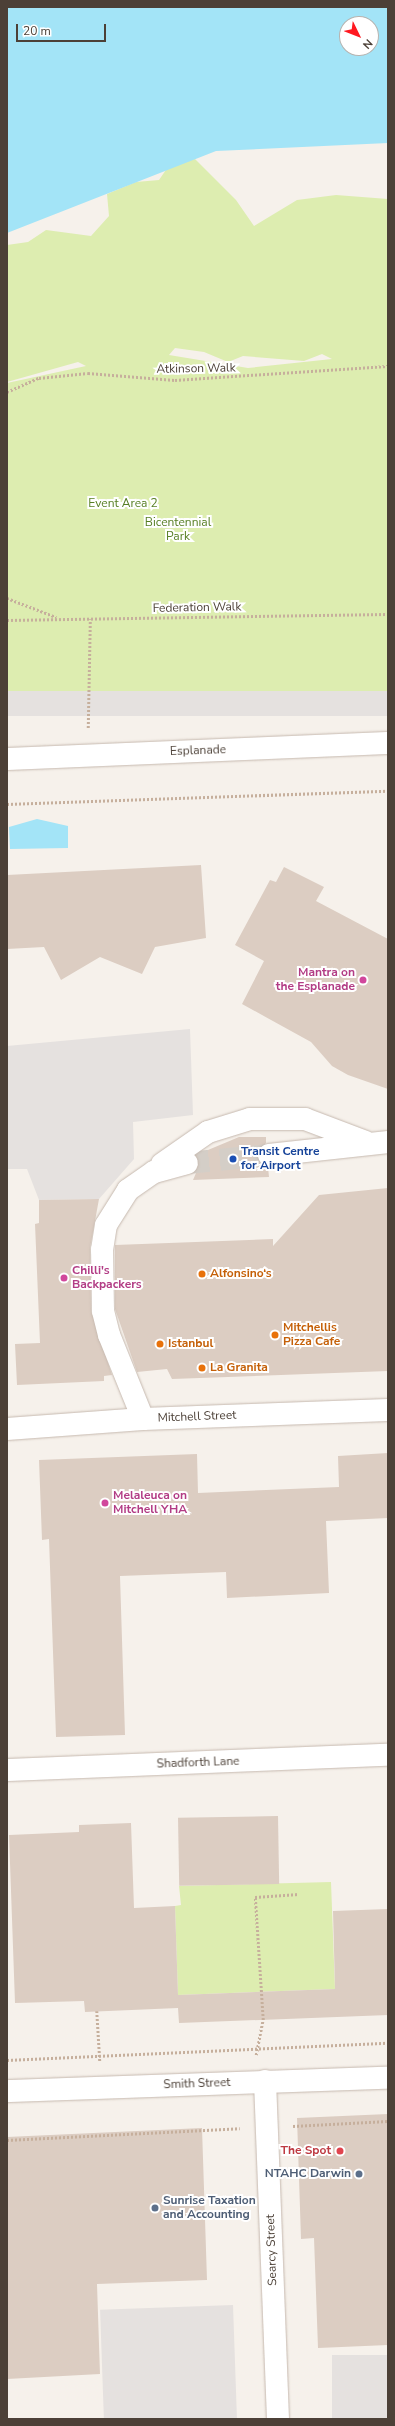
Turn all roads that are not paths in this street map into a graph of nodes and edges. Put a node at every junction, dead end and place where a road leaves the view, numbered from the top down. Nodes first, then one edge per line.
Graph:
1 (388, 743) edge
2 (7, 759) edge
3 (366, 1142) junction
4 (388, 1142) edge
5 (269, 1155) tunnel mouth
6 (187, 1163) tunnel mouth
7 (142, 1178) junction
8 (388, 1410) edge
9 (143, 1419) junction
10 (7, 1429) edge
11 (388, 1755) edge
12 (7, 1770) edge
13 (388, 2078) edge
14 (265, 2081) junction
15 (7, 2091) edge
16 (278, 2419) edge

1 - 2 street, Esplanade
3 - 4 street
3 - 5 street
3 - 7 street
6 - 7 street
7 - 9 street
8 - 9 street, Mitchell Street
9 - 10 street, Mitchell Street
11 - 12 street, Shadforth Lane
13 - 14 street, Smith Street
14 - 15 street, Smith Street
14 - 16 street, Searcy Street

